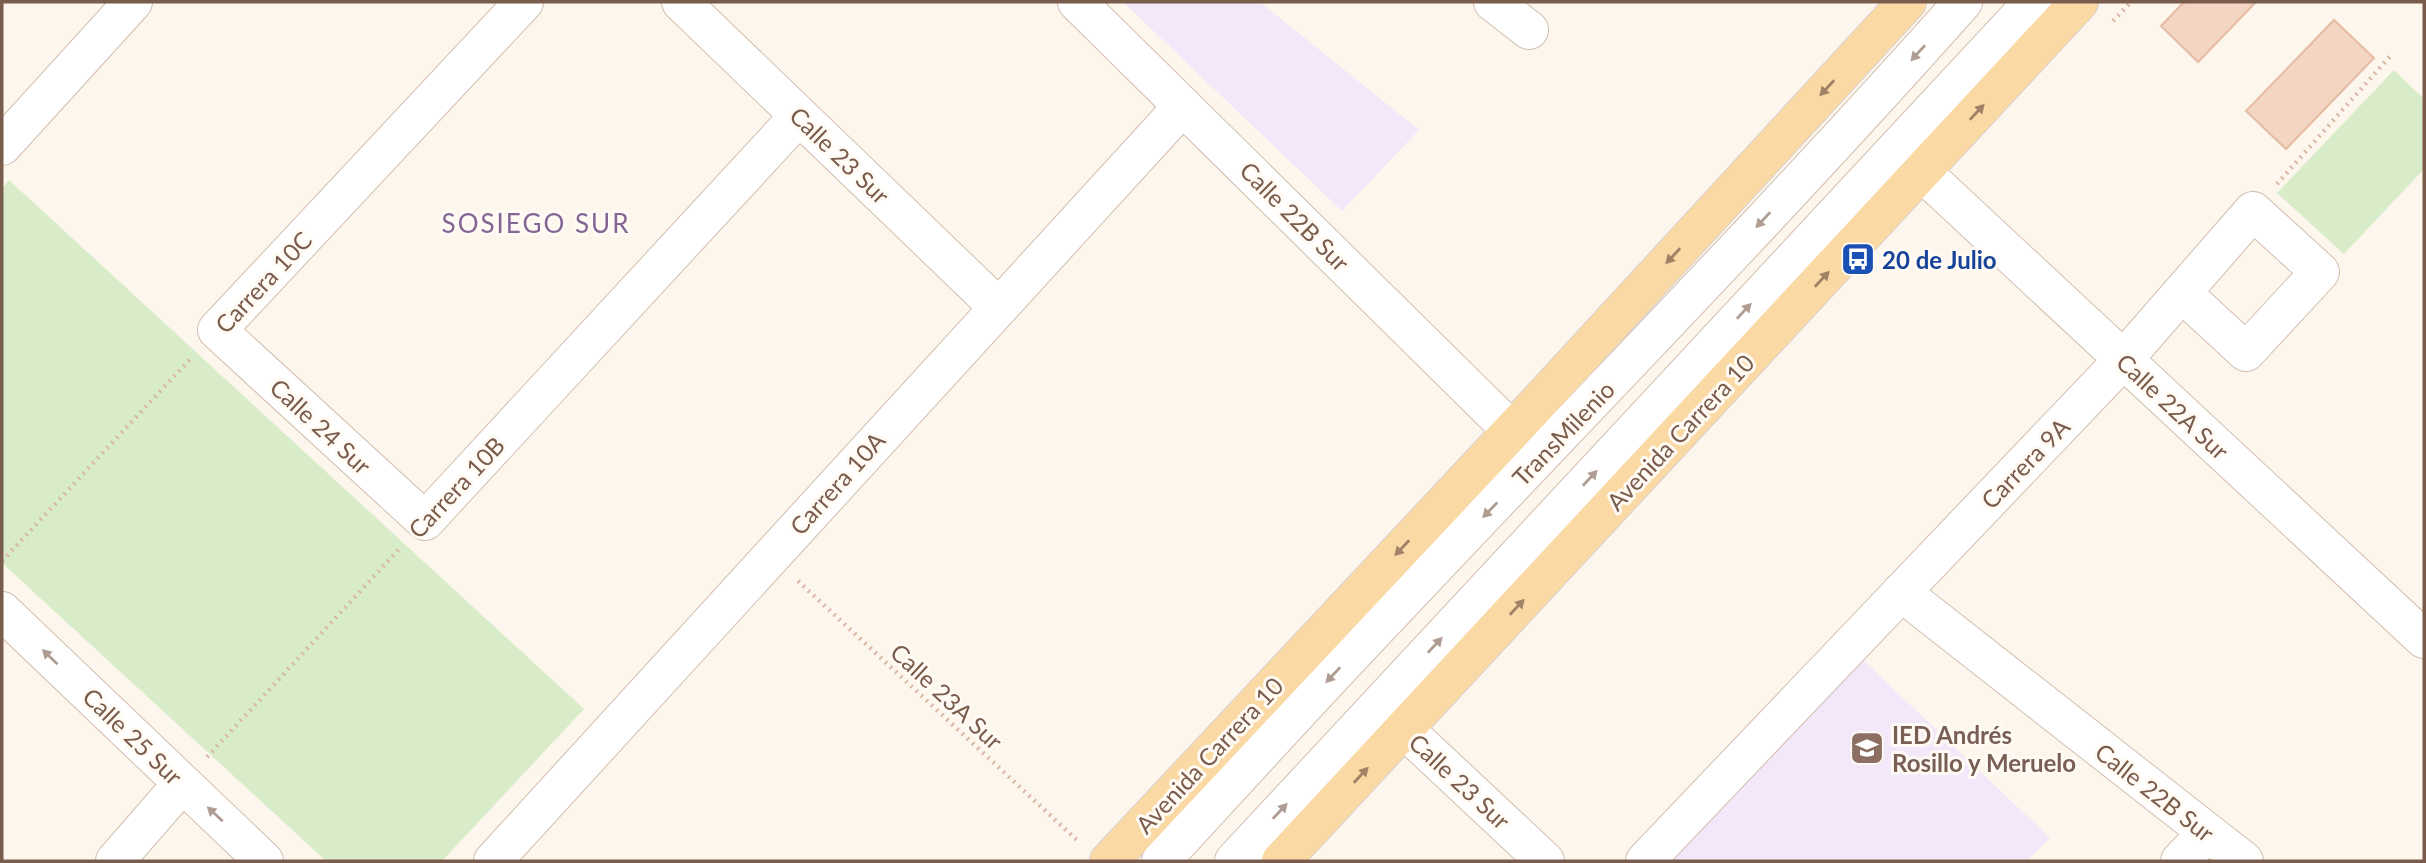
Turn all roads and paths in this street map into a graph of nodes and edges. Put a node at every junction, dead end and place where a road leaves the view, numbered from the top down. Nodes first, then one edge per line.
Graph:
1 (133, 2) edge
2 (524, 2) edge
3 (681, 2) edge
4 (1077, 2) edge
5 (1493, 2) edge
6 (1907, 2) edge
7 (1964, 2) edge
8 (2033, 2) edge
9 (2079, 2) edge
10 (1528, 30) dead end
11 (2392, 54) dead end
12 (1183, 106) junction
13 (799, 116) junction
14 (2, 146) edge
15 (1922, 172) junction
16 (2253, 211) junction
17 (2182, 293) junction
18 (998, 307) junction
19 (217, 330) junction
20 (2123, 360) junction
21 (1512, 431) junction
22 (425, 521) junction
23 (771, 556) junction
24 (2, 561) edge
25 (1901, 592) junction
26 (2, 611) edge
27 (2424, 639) edge
28 (1404, 729) junction
29 (182, 784) junction
30 (2207, 833) junction
31 (1096, 853) edge
32 (115, 861) edge
33 (264, 861) edge
34 (493, 861) edge
35 (1161, 861) edge
36 (1234, 861) edge
37 (1281, 861) edge
38 (1545, 861) edge
39 (1645, 861) edge
40 (2180, 861) edge
41 (2244, 861) edge

1 - 14 street
2 - 19 street, Carrera 10C
3 - 13 street, Calle 23 Sur
4 - 12 street, Calle 22B Sur
5 - 10 street
6 -> 21 main road, Avenida Carrera 10
7 -> 35 street, TransMilenio
36 -> 8 street, TransMilenio
15 -> 9 main road, Avenida Carrera 10
11 - 16 path
12 - 18 street, Carrera 10A
12 - 21 street, Calle 22B Sur
13 - 18 street, Calle 23 Sur
13 - 22 street, Carrera 10B
15 - 20 street, Calle 22A Sur
28 -> 15 main road, Avenida Carrera 10
16 - 17 street, Carrera 9A
16 - 17 street
17 - 20 street, Carrera 9A
18 - 23 street, Carrera 10A
19 - 22 street, Calle 24 Sur
19 - 24 path, Carrera 10C
20 - 25 street, Carrera 9A
20 - 27 street, Calle 22A Sur
21 -> 31 main road, Avenida Carrera 10
22 - 29 path, Carrera 10B
23 - 31 path, Calle 23A Sur
23 - 34 street, Carrera 10A
25 - 30 street, Calle 22B Sur
25 - 39 street, Carrera 9A
29 -> 26 street, Calle 25 Sur
37 -> 28 main road, Avenida Carrera 10
28 - 38 street, Calle 23 Sur
29 - 32 street
33 -> 29 street, Calle 25 Sur
30 - 40 street
30 - 41 street, Calle 22B Sur

